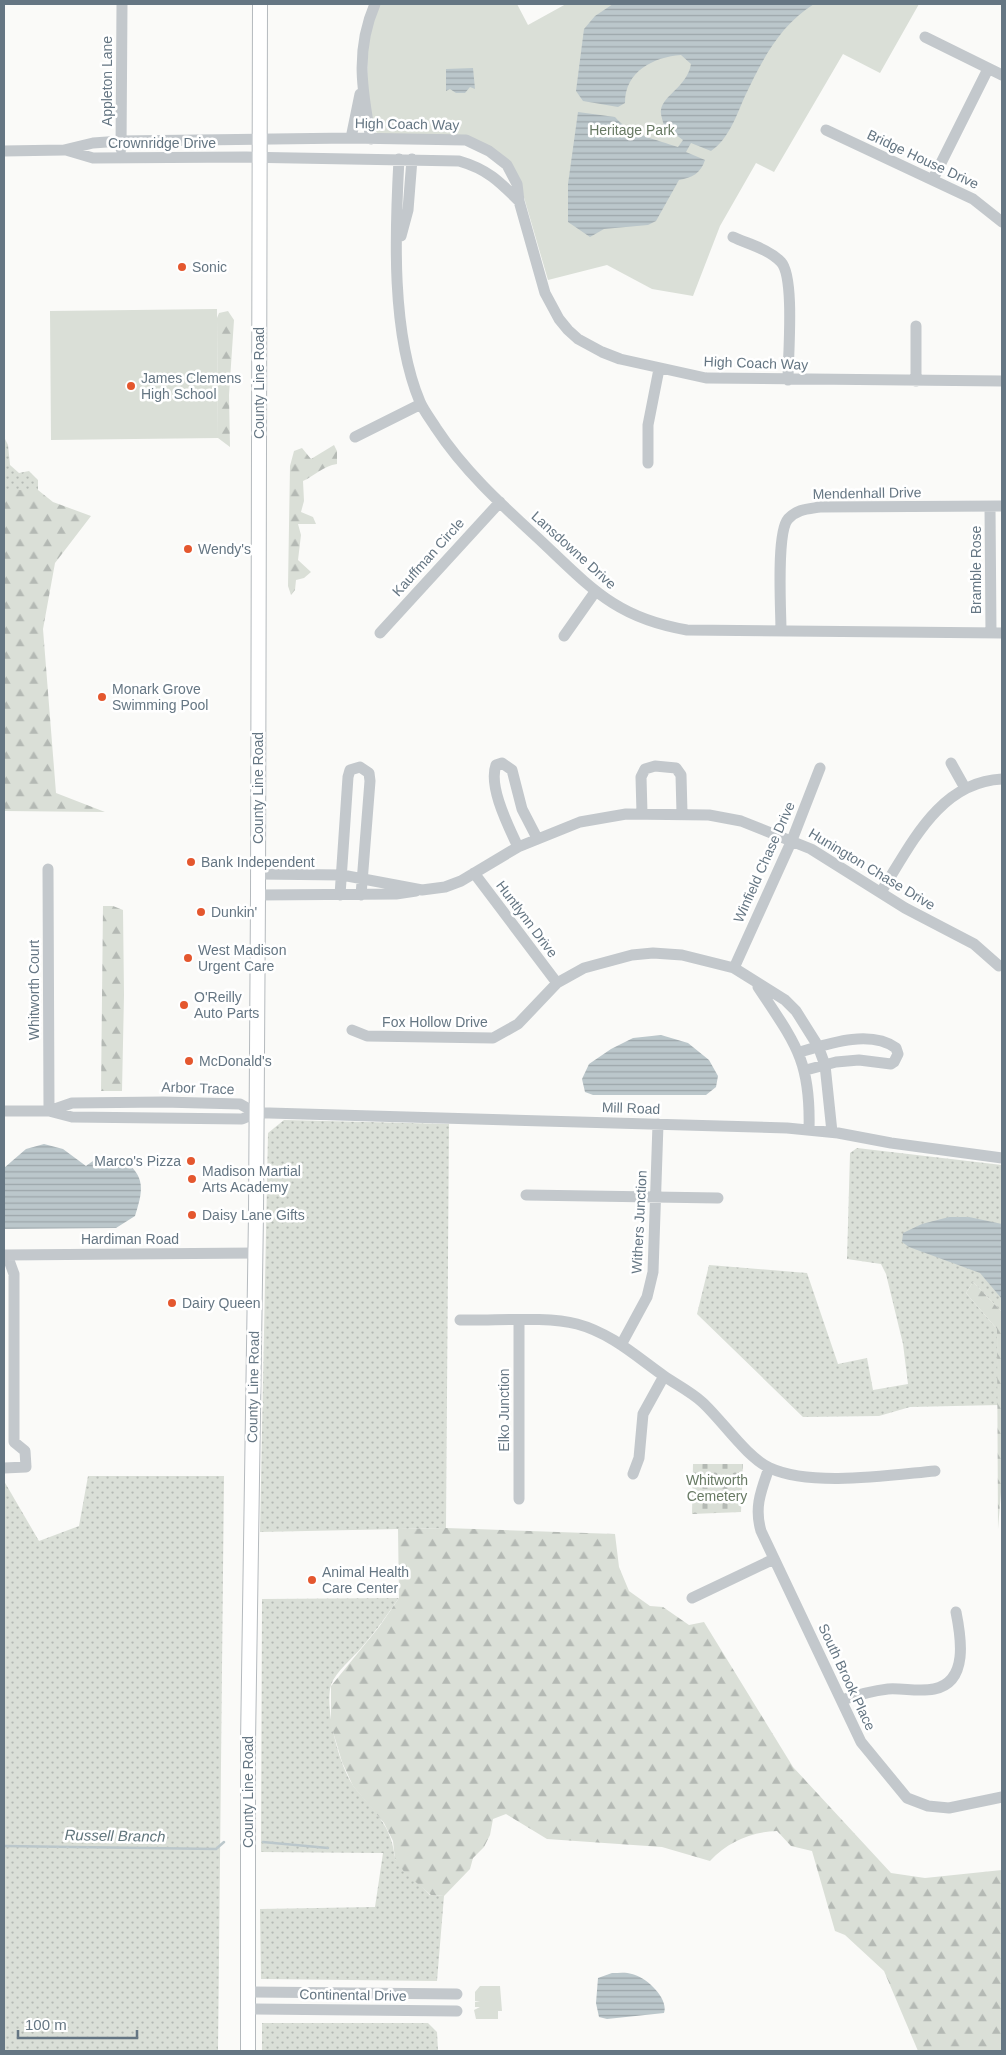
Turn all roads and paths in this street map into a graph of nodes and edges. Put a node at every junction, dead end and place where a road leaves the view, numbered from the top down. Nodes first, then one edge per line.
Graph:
1 (122, 4) edge
2 (260, 4) edge
3 (374, 4) edge
4 (925, 37) dead end
5 (988, 69) junction
6 (1002, 75) edge
7 (362, 88) junction
8 (826, 130) dead end
9 (361, 139) junction
10 (406, 139) junction
11 (260, 140) junction
12 (121, 141) junction
13 (64, 150) junction
14 (4, 151) edge
15 (489, 151) junction
16 (121, 158) junction
17 (260, 158) junction
18 (361, 158) junction
19 (406, 159) junction
20 (480, 168) junction
21 (933, 179) junction
22 (519, 201) junction
23 (1002, 222) edge
24 (733, 237) dead end
25 (916, 326) dead end
26 (659, 369) junction
27 (788, 380) junction
28 (916, 381) junction
29 (1002, 381) edge
30 (421, 404) junction
31 (355, 437) dead end
32 (648, 463) dead end
33 (500, 502) junction
34 (996, 506) edge
35 (595, 592) junction
36 (781, 631) junction
37 (380, 633) dead end
38 (996, 633) edge
39 (564, 636) dead end
40 (951, 763) dead end
41 (820, 768) dead end
42 (1002, 779) edge
43 (965, 788) junction
44 (642, 813) junction
45 (682, 813) junction
46 (537, 838) junction
47 (792, 840) junction
48 (518, 847) junction
49 (48, 869) dead end
50 (474, 873) junction
51 (258, 874) junction
52 (342, 876) junction
53 (361, 877) junction
54 (422, 890) junction
55 (881, 892) junction
56 (258, 895) junction
57 (340, 895) junction
58 (361, 895) junction
59 (1000, 966) dead end
60 (734, 968) junction
61 (557, 983) junction
62 (756, 983) junction
63 (352, 1030) dead end
64 (818, 1046) junction
65 (800, 1052) junction
66 (825, 1065) junction
67 (806, 1070) junction
68 (4, 1111) edge
69 (49, 1111) junction
70 (256, 1113) junction
71 (658, 1124) junction
72 (810, 1130) junction
73 (832, 1132) junction
74 (1002, 1158) edge
75 (526, 1195) dead end
76 (656, 1198) junction
77 (718, 1198) dead end
78 (256, 1253) junction
79 (22, 1254) junction
80 (6, 1255) edge
81 (14, 1274) junction
82 (460, 1320) dead end
83 (519, 1321) junction
84 (621, 1345) junction
85 (664, 1376) junction
86 (4, 1468) edge
87 (769, 1468) junction
88 (935, 1471) dead end
89 (633, 1474) dead end
90 (520, 1498) dead end
91 (774, 1559) junction
92 (692, 1598) dead end
93 (956, 1612) dead end
94 (842, 1700) junction
95 (1002, 1797) edge
96 (248, 1992) junction
97 (456, 1994) dead end
98 (248, 2009) junction
99 (457, 2011) dead end
100 (248, 2051) edge

1 - 12 street, Appleton Lane
2 - 11 main road, County Line Road
3 - 7 street
4 - 5 street
5 - 6 street
5 - 21 street
7 - 9 street
7 - 9 street
8 - 21 street, Bridge House Drive
9 - 10 street, High Coach Way
9 - 11 street, High Coach Way
9 - 18 street
10 - 15 street, High Coach Way
10 - 19 street, Lansdowne Drive
11 - 12 street, Crownridge Drive
11 - 17 main road, County Line Road
12 - 13 street, Crownridge Drive
12 - 16 street, Appleton Lane
13 - 14 street, Crownridge Drive
13 - 16 street, Crownridge Drive
15 - 20 street
15 - 22 street, High Coach Way
16 - 17 street, Crownridge Drive
17 - 18 street, High Coach Way
17 - 51 main road, County Line Road
18 - 19 street, High Coach Way
19 - 20 street, High Coach Way
19 - 30 street, Lansdowne Drive
20 - 22 street, High Coach Way
21 - 23 street, Bridge House Drive
22 - 26 street, High Coach Way
24 - 27 street
25 - 28 street
26 - 27 street, High Coach Way
26 - 32 street
27 - 28 street, High Coach Way
28 - 29 street, High Coach Way
30 - 31 street
30 - 33 street, Lansdowne Drive
33 - 35 street, Lansdowne Drive
33 - 37 street, Kauffman Circle
34 - 36 street, Mendenhall Drive
34 - 38 street, Bramble Rose
35 - 36 street, Lansdowne Drive
35 - 39 street
36 - 38 street, Lansdowne Drive
40 - 43 street
41 - 47 street, Winfield Chase Drive
42 - 43 street
43 - 55 street
44 - 45 street, Hunington Chase Drive
44 - 45 street
44 - 46 street, Hunington Chase Drive
45 - 47 street, Hunington Chase Drive
46 - 48 street, Hunington Chase Drive
46 - 48 street
47 - 55 street, Hunington Chase Drive
47 - 60 street, Winfield Chase Drive
48 - 50 street, Hunington Chase Drive
49 - 69 street, Whitworth Court
50 - 54 street, Hunington Chase Drive
50 - 61 street, Huntlynn Drive
51 - 52 street, Hunington Chase Drive
51 - 56 main road, County Line Road
52 - 53 street, Hunington Chase Drive
52 - 53 street
52 - 57 street
53 - 54 street, Hunington Chase Drive
53 - 58 street
54 - 58 street
55 - 59 street, Hunington Chase Drive
56 - 57 street
56 - 70 main road, County Line Road
57 - 58 street
60 - 61 street, Fox Hollow Drive
60 - 62 street, Fox Hollow Drive
61 - 63 street, Fox Hollow Drive
62 - 64 street, Fox Hollow Drive
62 - 65 street, Fox Hollow Drive
64 - 65 street
64 - 66 street, Fox Hollow Drive
64 - 66 street
65 - 67 street, Fox Hollow Drive
66 - 67 street
66 - 73 street, Fox Hollow Drive
67 - 72 street, Fox Hollow Drive
68 - 69 street, Arbor Trace
69 - 70 street, Arbor Trace
69 - 70 street, Arbor Trace
70 - 71 street, Mill Road
70 - 78 main road, County Line Road
71 - 72 street, Mill Road
71 - 76 street, Withers Junction
72 - 73 street, Mill Road
73 - 74 street, Mill Road
75 - 76 street
76 - 77 street
76 - 84 street, Withers Junction
78 - 79 street, Hardiman Road
78 - 96 main road, County Line Road
79 - 80 street, Hardiman Road
79 - 81 street
80 - 81 street
81 - 86 street
82 - 83 street
83 - 84 street
83 - 90 street, Elko Junction
84 - 85 street
85 - 87 street
85 - 89 street
87 - 88 street
87 - 91 street, South Brook Place
91 - 92 street
91 - 94 street, South Brook Place
93 - 94 street
94 - 95 street, South Brook Place
96 - 97 street, Continental Drive
96 - 98 main road, County Line Road
98 - 99 street, Continental Drive
98 - 100 main road, County Line Road

